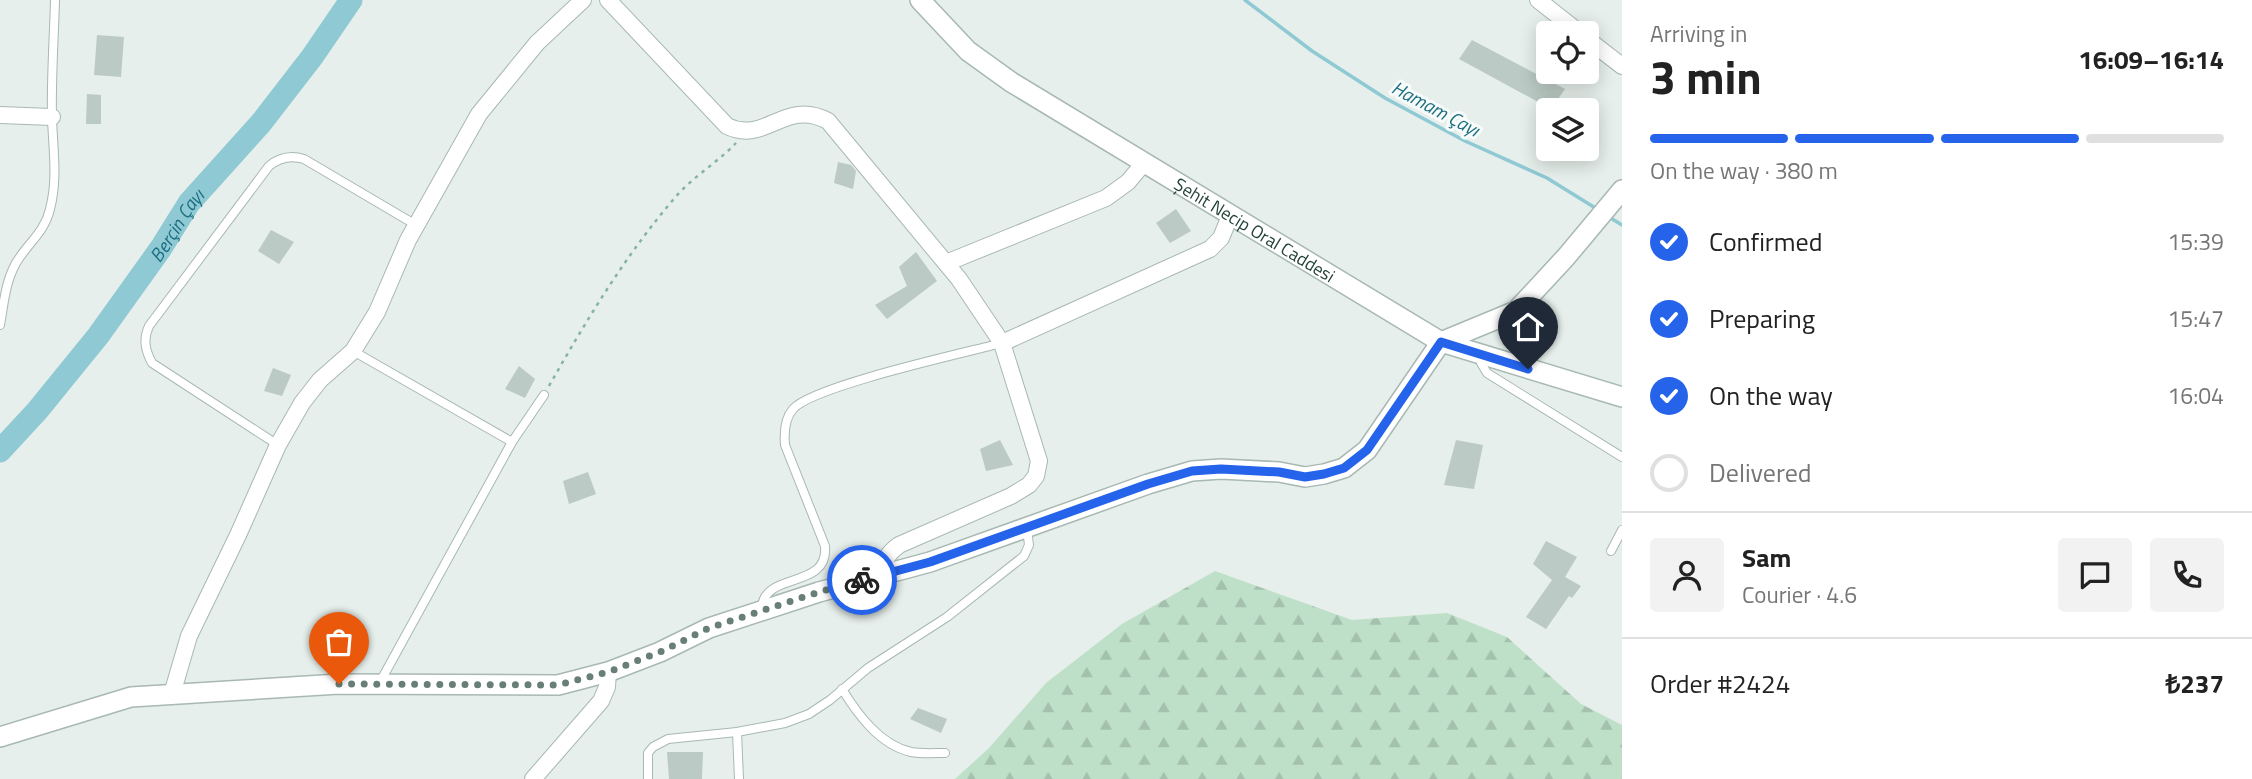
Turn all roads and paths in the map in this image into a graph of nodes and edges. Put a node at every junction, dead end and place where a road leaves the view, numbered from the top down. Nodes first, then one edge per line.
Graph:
1 (55, 0) edge
2 (583, 0) edge
3 (608, 0) edge
4 (919, 0) edge
5 (1538, 0) edge
6 (1565, 21) edge
7 (1599, 48) edge
8 (1622, 66) edge
9 (0, 115) edge
10 (52, 117) junction
11 (741, 131) junction
12 (1143, 164) junction
13 (1622, 190) edge
14 (1230, 216) junction
15 (416, 225) junction
16 (946, 262) junction
17 (0, 325) edge
18 (1002, 342) junction
19 (1441, 342) junction
20 (353, 351) junction
21 (1481, 355) junction
22 (544, 394) joint
23 (1622, 397) edge
24 (512, 442) junction
25 (278, 444) junction
26 (1622, 457) edge
27 (1027, 529) junction
28 (1622, 530) edge
29 (1611, 551) dead end
30 (880, 575) junction
31 (762, 610) junction
32 (608, 672) junction
33 (379, 684) junction
34 (842, 690) junction
35 (172, 694) junction
36 (737, 732) junction
37 (0, 737) edge
38 (945, 753) dead end
39 (534, 779) edge
40 (648, 779) edge
41 (739, 779) edge

1 - 10 lane
2 - 15 street
3 - 11 street
4 - 12 street, Şehit Necip Oral Caddesi
5 - 6 street
7 - 8 street
9 - 10 street
10 - 17 lane
11 - 16 street
11 - 22 path
12 - 14 street, Şehit Necip Oral Caddesi
12 - 16 street
13 - 19 street
14 - 18 street
14 - 19 street, Şehit Necip Oral Caddesi
15 - 20 street
15 - 25 lane
16 - 18 street
18 - 30 street
18 - 31 lane
19 - 21 street, Şehit Necip Oral Caddesi
19 - 27 street
20 - 24 lane
20 - 25 street
21 - 23 street, Şehit Necip Oral Caddesi
21 - 26 lane
22 - 24 lane
24 - 33 lane
25 - 35 street
27 - 30 street
27 - 34 lane
28 - 29 lane
30 - 31 street
31 - 32 street
32 - 33 street
32 - 39 street
33 - 35 street
34 - 36 lane
34 - 38 lane
35 - 37 street
36 - 40 lane
36 - 41 lane

